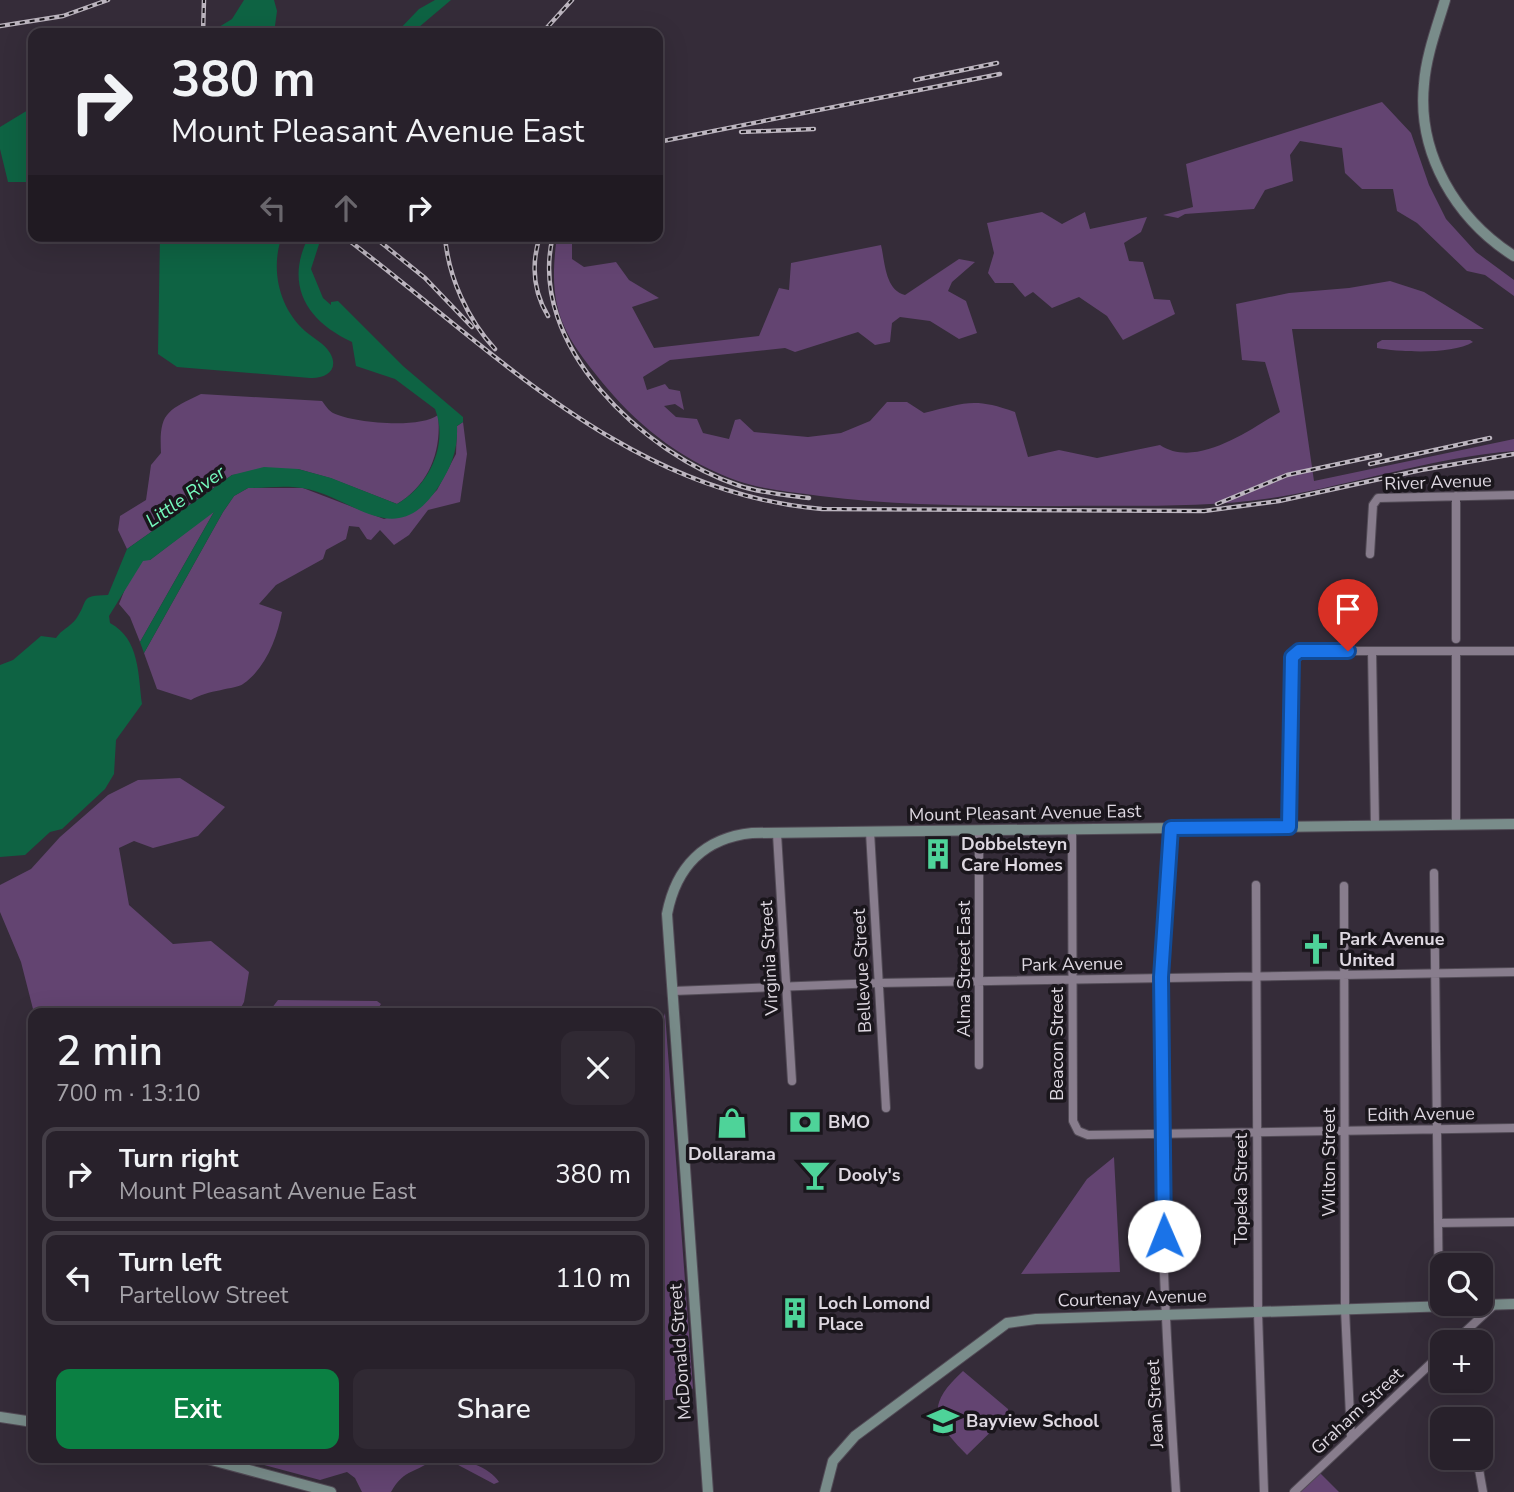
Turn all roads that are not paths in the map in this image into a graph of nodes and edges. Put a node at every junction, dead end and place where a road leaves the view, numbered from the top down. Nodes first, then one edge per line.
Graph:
1 (1445, 0) edge
2 (1514, 256) edge
3 (1514, 495) edge
4 (1456, 496) junction
5 (1370, 554) dead end
6 (1456, 639) dead end
7 (1372, 650) junction
8 (1456, 651) junction
9 (1514, 651) edge
10 (1514, 824) edge
11 (1456, 825) junction
12 (1375, 826) junction
13 (1289, 827) junction
14 (1171, 828) junction
15 (1073, 830) junction
16 (870, 831) junction
17 (979, 831) junction
18 (777, 834) junction
19 (707, 847) joint
20 (1434, 873) dead end
21 (1256, 885) dead end
22 (1344, 886) dead end
23 (1514, 972) edge
24 (1344, 974) junction
25 (1435, 974) junction
26 (1256, 975) junction
27 (1161, 977) junction
28 (1073, 979) junction
29 (980, 981) junction
30 (878, 983) junction
31 (786, 986) junction
32 (673, 991) junction
33 (979, 1065) dead end
34 (792, 1081) dead end
35 (886, 1108) dead end
36 (1514, 1128) edge
37 (1437, 1129) junction
38 (1345, 1130) junction
39 (1078, 1131) joint
40 (1256, 1131) junction
41 (1161, 1132) junction
42 (1514, 1222) edge
43 (1438, 1223) junction
44 (1438, 1253) edge
45 (1514, 1304) edge
46 (1494, 1305) joint
47 (1430, 1306) edge
48 (1345, 1309) junction
49 (1258, 1313) junction
50 (1165, 1314) junction
51 (1467, 1330) edge
52 (1430, 1364) edge
53 (0, 1410) edge
54 (0, 1417) edge
55 (16, 1419) junction
56 (28, 1421) edge
57 (1351, 1437) junction
58 (225, 1463) edge
59 (1479, 1470) edge
60 (292, 1479) junction
61 (289, 1492) edge
62 (331, 1492) edge
63 (708, 1492) edge
64 (825, 1492) edge
65 (1175, 1492) edge
66 (1264, 1492) edge
67 (1294, 1492) edge
68 (1483, 1492) edge

1 - 2 street
3 - 4 street, River Avenue
4 - 5 street, River Avenue
4 - 6 street
7 - 8 street
7 - 12 street
7 - 13 street
8 - 9 street
8 - 11 street
10 - 11 street, Mount Pleasant Avenue East
11 - 12 street, Mount Pleasant Avenue East
12 - 13 street, Mount Pleasant Avenue East
13 - 14 street, Mount Pleasant Avenue East
14 - 15 street, Mount Pleasant Avenue East
14 - 27 street, Jean Street
15 - 17 street, Mount Pleasant Avenue East
15 - 28 street, Beacon Street
16 - 17 street, Mount Pleasant Avenue East
16 - 18 street, Mount Pleasant Avenue East
16 - 30 street, Bellevue Street
17 - 29 street, Alma Street East
18 - 19 street, Mount Pleasant Avenue East
18 - 31 street, Virginia Street
19 - 32 street, McDonald Street
20 - 25 street
21 - 26 street, Topeka Street
22 - 24 street, Wilton Street
23 - 25 street, Park Avenue
24 - 25 street, Park Avenue
24 - 26 street, Park Avenue
24 - 38 street, Wilton Street
25 - 37 street
26 - 27 street, Park Avenue
26 - 40 street, Topeka Street
27 - 28 street, Park Avenue
27 - 41 street, Jean Street
28 - 29 street, Park Avenue
28 - 39 street, Beacon Street
29 - 30 street, Park Avenue
29 - 33 street, Alma Street East
30 - 31 street, Park Avenue
30 - 35 street, Bellevue Street
31 - 32 street, Park Avenue
31 - 34 street, Virginia Street
32 - 63 street, McDonald Street
36 - 37 street, Edith Avenue
37 - 38 street, Edith Avenue
37 - 43 street
38 - 40 street, Edith Avenue
38 - 48 street, Wilton Street
39 - 41 street, Edith Avenue
40 - 41 street, Edith Avenue
40 - 49 street, Topeka Street
41 - 50 street, Jean Street
42 - 43 street
43 - 44 street
45 - 46 street, Courtenay Avenue
46 - 51 street
47 - 48 street, Courtenay Avenue
48 - 49 street, Courtenay Avenue
48 - 57 street, Wilton Street
49 - 50 street, Courtenay Avenue
49 - 66 street, Topeka Street
50 - 64 street, Courtenay Avenue
50 - 65 street, Jean Street
52 - 57 street, Graham Street
53 - 55 street
54 - 55 street
55 - 56 street
57 - 67 street, Graham Street
58 - 60 street
59 - 68 street
60 - 61 street
60 - 62 street

